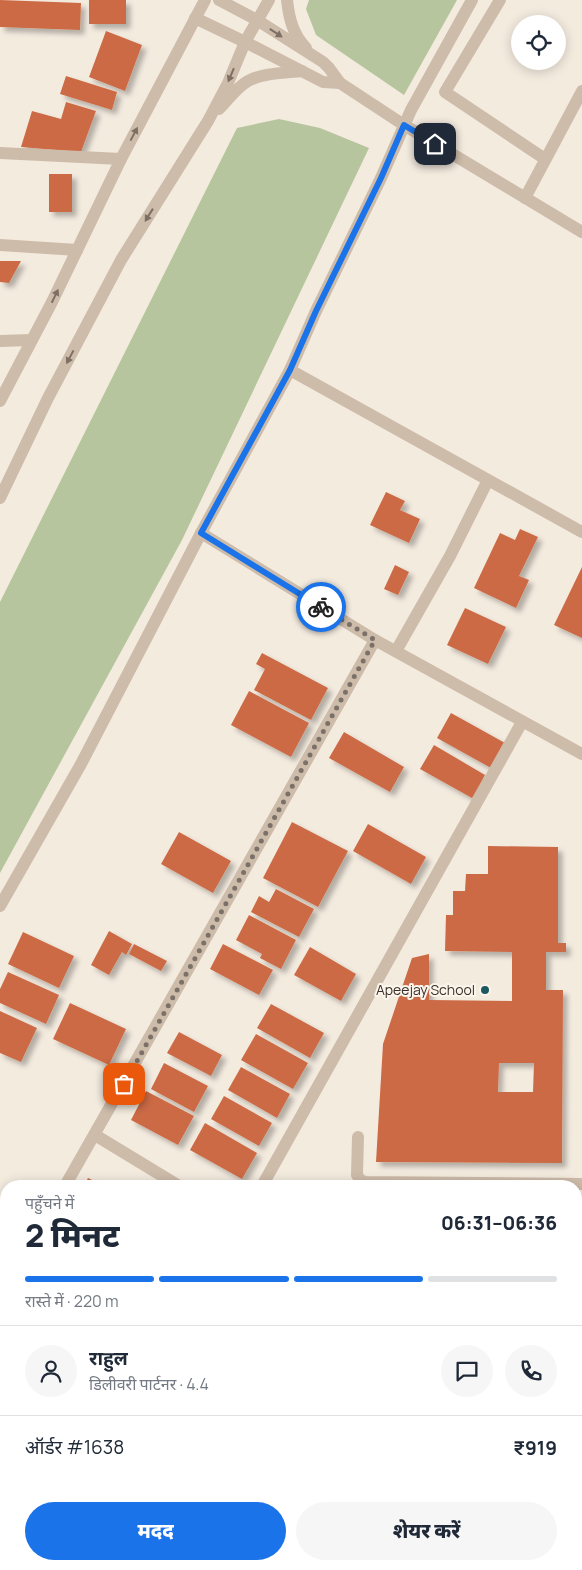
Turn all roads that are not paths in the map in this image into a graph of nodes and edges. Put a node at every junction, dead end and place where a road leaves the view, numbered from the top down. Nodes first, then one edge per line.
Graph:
1 (205, 0) edge
2 (219, 0) edge
3 (269, 0) edge
4 (287, 0) edge
5 (472, 0) edge
6 (500, 0) edge
7 (195, 18) junction
8 (257, 20) junction
9 (245, 42) junction
10 (318, 59) junction
11 (302, 71) junction
12 (340, 83) junction
13 (582, 91) edge
14 (208, 121) junction
15 (404, 125) junction
16 (0, 153) edge
17 (121, 159) junction
18 (545, 159) junction
19 (525, 198) junction
20 (582, 232) edge
21 (0, 245) edge
22 (77, 250) junction
23 (31, 340) junction
24 (0, 341) edge
25 (290, 370) junction
26 (0, 401) edge
27 (488, 480) junction
28 (0, 498) edge
29 (582, 532) edge
30 (201, 533) junction
31 (375, 640) junction
32 (396, 651) junction
33 (522, 722) junction
34 (582, 754) edge
35 (0, 906) edge
36 (95, 1135) junction
37 (358, 1138) dead end
38 (69, 1180) edge
39 (169, 1180) edge
40 (265, 1180) edge
41 (360, 1180) edge

1 - 7 street
2 - 8 street
3 - 8 street
4 - 10 street
5 - 15 street
6 - 18 street
7 - 9 street
17 -> 7 street
8 - 9 street
8 -> 10 street
9 - 11 street
9 -> 14 street
10 - 12 street
11 - 12 street
11 - 14 street
12 - 15 street
13 - 18 street
14 -> 28 street
15 - 19 street
15 - 25 street
16 - 17 street
17 - 22 street
18 - 19 street
19 - 20 street
21 - 22 street
23 -> 22 street
23 - 24 street
23 - 26 street
25 - 27 street
25 - 30 street
27 - 29 street
27 - 32 street
30 - 31 street
30 - 35 street
31 - 32 street
31 - 36 street
32 - 33 street
33 - 34 street
33 - 40 street
36 - 38 street
36 - 39 street
37 - 41 street

